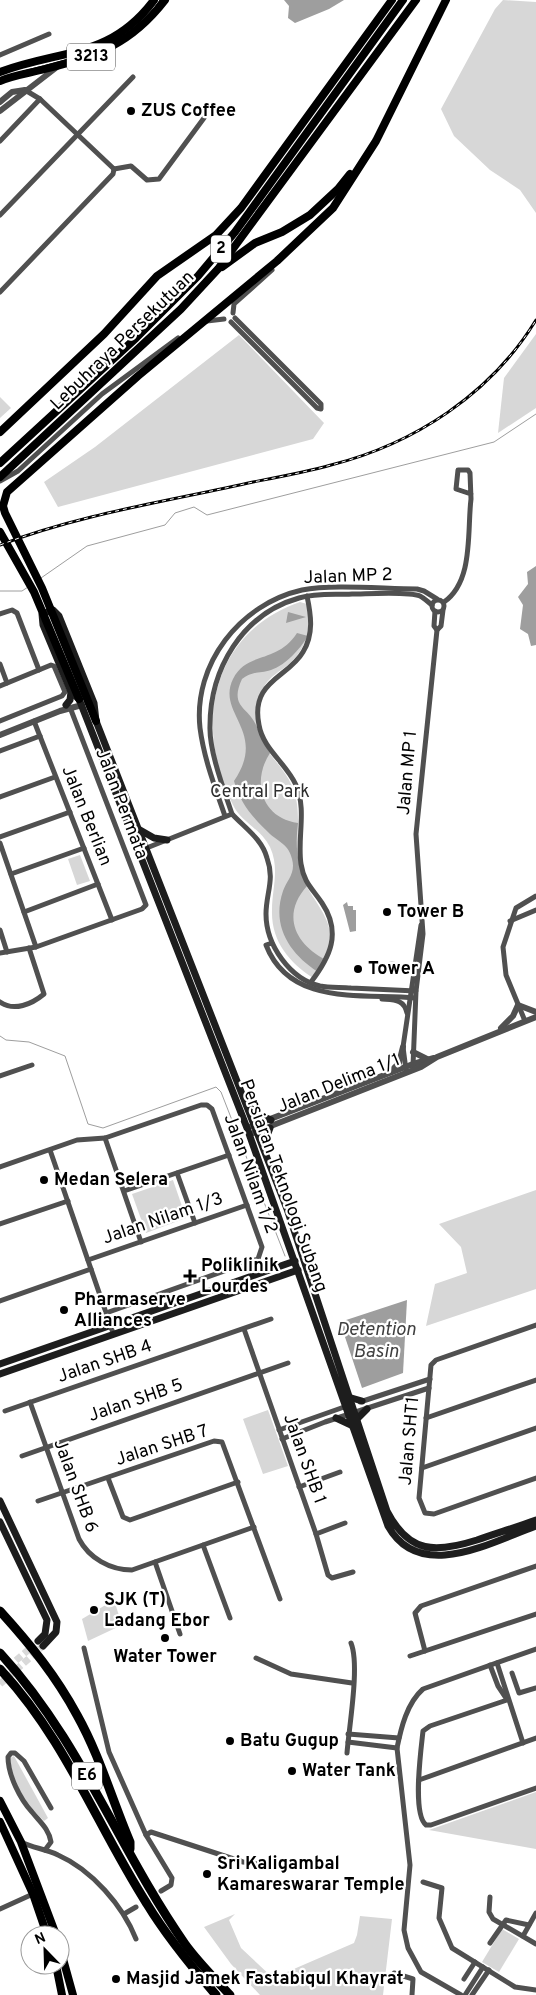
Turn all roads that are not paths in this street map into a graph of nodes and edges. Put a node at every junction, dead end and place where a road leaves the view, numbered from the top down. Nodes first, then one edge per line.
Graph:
1 (154, 0) edge
2 (165, 0) edge
3 (392, 0) edge
4 (403, 0) edge
5 (416, 0) edge
6 (446, 0) edge
7 (49, 34) dead end
8 (0, 55) edge
9 (58, 66) junction
10 (0, 72) edge
11 (133, 77) dead end
12 (0, 81) edge
13 (37, 81) junction
14 (25, 90) junction
15 (40, 99) junction
16 (0, 102) edge
17 (0, 111) edge
18 (204, 118) dead end
19 (76, 134) junction
20 (0, 141) edge
21 (376, 141) junction
22 (114, 168) junction
23 (343, 193) junction
24 (0, 215) edge
25 (218, 269) junction
26 (0, 292) edge
27 (233, 318) junction
28 (224, 319) dead end
29 (0, 432) edge
30 (0, 463) edge
31 (0, 477) edge
32 (0, 481) edge
33 (471, 494) junction
34 (0, 532) edge
35 (374, 591) junction
36 (310, 596) junction
37 (437, 600) junction
38 (444, 602) junction
39 (432, 605) junction
40 (443, 610) junction
41 (435, 611) junction
42 (0, 614) edge
43 (437, 630) junction
44 (0, 664) edge
45 (39, 670) junction
46 (7, 683) junction
47 (0, 686) edge
48 (73, 690) junction
49 (80, 702) junction
50 (68, 707) junction
51 (0, 721) edge
52 (96, 721) junction
53 (34, 722) junction
54 (0, 735) edge
55 (40, 736) junction
56 (0, 751) edge
57 (107, 758) junction
58 (56, 777) junction
59 (0, 797) edge
60 (70, 812) junction
61 (232, 814) junction
62 (225, 816) junction
63 (140, 830) junction
64 (0, 837) edge
65 (167, 840) junction
66 (0, 843) edge
67 (84, 848) junction
68 (143, 849) junction
69 (11, 874) junction
70 (98, 884) junction
71 (536, 896) edge
72 (536, 910) edge
73 (24, 912) junction
74 (112, 920) junction
75 (510, 921) junction
76 (0, 930) edge
77 (272, 943) junction
78 (36, 947) junction
79 (29, 948) junction
80 (7, 952) junction
81 (0, 953) edge
82 (311, 982) junction
83 (200, 994) junction
84 (413, 994) junction
85 (360, 995) junction
86 (0, 1002) edge
87 (518, 1005) junction
88 (536, 1012) edge
89 (407, 1016) junction
90 (536, 1017) edge
91 (525, 1021) junction
92 (495, 1033) junction
93 (403, 1047) junction
94 (413, 1052) junction
95 (437, 1057) junction
96 (427, 1059) junction
97 (32, 1065) dead end
98 (409, 1068) junction
99 (389, 1073) junction
100 (0, 1076) edge
101 (248, 1107) junction
102 (271, 1124) junction
103 (257, 1128) junction
104 (248, 1131) junction
105 (105, 1138) junction
106 (263, 1146) junction
107 (50, 1150) junction
108 (229, 1155) junction
109 (0, 1168) edge
110 (177, 1173) junction
111 (124, 1191) junction
112 (68, 1201) junction
113 (247, 1205) junction
114 (195, 1223) junction
115 (0, 1224) edge
116 (141, 1242) junction
117 (299, 1247) junction
118 (291, 1252) junction
119 (88, 1260) junction
120 (297, 1265) junction
121 (281, 1266) junction
122 (91, 1269) junction
123 (286, 1274) junction
124 (310, 1280) junction
125 (305, 1290) junction
126 (0, 1301) edge
127 (106, 1313) junction
128 (271, 1319) dead end
129 (536, 1325) edge
130 (244, 1328) junction
131 (112, 1329) junction
132 (288, 1363) dead end
133 (0, 1364) edge
134 (259, 1373) junction
135 (0, 1374) edge
136 (430, 1379) junction
137 (536, 1380) edge
138 (429, 1388) junction
139 (417, 1392) junction
140 (345, 1398) junction
141 (428, 1399) junction
142 (362, 1401) junction
143 (30, 1402) junction
144 (348, 1405) junction
145 (367, 1408) joint
146 (337, 1409) junction
147 (5, 1410) dead end
148 (322, 1414) junction
149 (336, 1418) joint
150 (352, 1418) junction
151 (426, 1418) junction
152 (325, 1422) junction
153 (298, 1423) junction
154 (536, 1428) edge
155 (279, 1430) junction
156 (300, 1431) junction
157 (282, 1439) junction
158 (46, 1447) junction
159 (22, 1456) dead end
160 (422, 1468) junction
161 (340, 1472) dead end
162 (108, 1478) junction
163 (536, 1478) edge
164 (238, 1482) junction
165 (299, 1487) junction
166 (62, 1494) junction
167 (0, 1501) edge
168 (38, 1501) dead end
169 (536, 1520) edge
170 (0, 1522) edge
171 (345, 1523) dead end
172 (536, 1526) edge
173 (254, 1527) junction
174 (316, 1534) junction
175 (204, 1545) junction
176 (155, 1562) junction
177 (536, 1566) edge
178 (353, 1572) dead end
179 (280, 1599) dead end
180 (0, 1611) edge
181 (536, 1614) edge
182 (230, 1618) dead end
183 (180, 1634) dead end
184 (351, 1643) dead end
185 (84, 1648) dead end
186 (536, 1649) edge
187 (425, 1651) junction
188 (0, 1653) edge
189 (410, 1656) dead end
190 (256, 1658) dead end
191 (497, 1663) junction
192 (490, 1665) junction
193 (0, 1669) edge
194 (512, 1673) dead end
195 (352, 1683) junction
196 (536, 1688) edge
197 (507, 1700) junction
198 (348, 1734) junction
199 (399, 1738) junction
200 (536, 1738) edge
201 (348, 1742) junction
202 (522, 1743) junction
203 (397, 1748) junction
204 (347, 1753) dead end
205 (418, 1780) junction
206 (536, 1788) edge
207 (0, 1801) edge
208 (51, 1808) dead end
209 (0, 1822) edge
210 (146, 1835) junction
211 (21, 1842) junction
212 (45, 1850) junction
213 (130, 1854) junction
214 (268, 1865) dead end
215 (423, 1882) dead end
216 (161, 1891) dead end
217 (33, 1894) junction
218 (490, 1897) dead end
219 (136, 1907) dead end
220 (0, 1909) edge
221 (536, 1913) edge
222 (124, 1914) junction
223 (503, 1923) junction
224 (44, 1925) edge
225 (52, 1925) edge
226 (530, 1925) junction
227 (523, 1936) junction
228 (136, 1939) dead end
229 (490, 1944) dead end
230 (536, 1944) edge
231 (474, 1962) junction
232 (483, 1967) junction
233 (489, 1970) junction
234 (394, 1973) dead end
235 (58, 1975) edge
236 (67, 1975) edge
237 (464, 1979) dead end
238 (536, 1990) edge
239 (62, 1995) edge
240 (73, 1995) edge
241 (216, 1995) edge
242 (230, 1995) edge
243 (412, 1995) edge
244 (463, 1995) edge
245 (472, 1995) edge

1 - 10 main road, 3213
2 - 9 main road, 3213
3 - 29 main road
4 - 30 main road, Lebuhraya Persekutuan / 2
5 - 25 main road, Lebuhraya Persekutuan / 2
6 - 21 main road
7 - 8 street
9 - 12 main road, 3213
9 - 13 street
11 - 19 street
13 - 14 street
13 - 15 street
14 - 15 street
14 - 16 street
14 - 17 street
15 - 19 street
15 - 20 street
18 - 22 street
19 - 22 street
19 - 24 street
21 - 23 main road
21 - 25 main road
22 - 26 street
23 - 27 street
23 - 48 main road
25 - 31 main road, Lebuhraya Persekutuan / 2
27 - 27 street
28 - 32 street
33 - 33 street
33 - 38 street
34 - 48 main road
35 - 36 street, Jalan MP 2
35 - 37 street, Jalan MP 2
35 - 39 street, Jalan MP 2
35 - 62 street, Jalan MP 2
36 - 61 street, Jalan MP 2
36 - 82 street
37 - 38 street, Jalan MP 2
37 - 39 street
38 - 40 street, Jalan MP 1
39 - 41 street
40 - 41 street
40 - 43 street, Jalan MP 1
41 - 43 street, Jalan MP 1
42 - 45 street
43 - 84 street, Jalan MP 1
44 - 46 street
45 - 46 street
45 - 48 street
46 - 47 street
48 - 49 main road
48 - 50 main road
48 - 51 street
48 - 52 main road
48 - 52 main road, Persiaran Teknologi Subang
49 - 50 street
49 - 57 main road, Persiaran Teknologi Subang
50 - 53 street
50 - 74 street, Jalan Permata
52 - 57 main road, Persiaran Teknologi Subang
53 - 54 street
53 - 55 street, Jalan Berlian
55 - 56 street
55 - 58 street, Jalan Berlian
57 - 63 main road, Persiaran Teknologi Subang
57 - 68 main road, Persiaran Teknologi Subang
58 - 59 street
58 - 60 street, Jalan Berlian
60 - 64 street
60 - 67 street, Jalan Berlian
61 - 62 street
61 - 77 street, Jalan MP 2
62 - 65 street
63 - 65 main road
63 - 68 main road, Persiaran Teknologi Subang
65 - 68 street
66 - 69 street
67 - 69 street
67 - 70 street, Jalan Berlian
68 - 83 main road, Persiaran Teknologi Subang
69 - 73 street
70 - 73 street
70 - 74 street, Jalan Berlian
71 - 75 street
72 - 75 street
73 - 78 street
74 - 78 street
75 - 87 street
76 - 80 street
77 - 82 street, Jalan MP 2
77 - 85 street, Jalan MP 2
78 - 79 street
79 - 80 street
79 - 86 street
80 - 81 street
82 - 84 street, Jalan MP 2
83 - 101 main road, Persiaran Teknologi Subang
83 - 104 main road, Persiaran Teknologi Subang
84 - 85 street, Jalan MP 2
84 - 89 street, Jalan MP 1
84 - 94 street, Jalan MP 1
85 - 89 street
87 - 88 street
87 - 91 street
87 - 92 street
89 - 93 street, Jalan MP 1
90 - 91 street, Jalan Delima 1/1
91 - 92 street, Jalan Delima 1/1
92 - 95 street, Jalan Delima 1/1
93 - 98 street, Jalan MP 1
93 - 99 street
94 - 96 street
94 - 98 street, Jalan MP 1
95 - 96 street, Jalan Delima 1/1
95 - 98 street, Jalan Delima 1/1
96 - 98 street, Jalan Delima 1/1
97 - 100 street
98 - 99 street, Jalan Delima 1/1
98 - 102 street, Jalan Delima 1/1
99 - 102 street, Jalan Delima 1/1
101 - 102 main road
101 - 103 main road, Persiaran Teknologi Subang
102 - 103 street, Jalan Delima 1/1
102 - 106 main road
103 - 104 street, Jalan Delima 1/1
103 - 106 main road, Persiaran Teknologi Subang
104 - 118 main road, Persiaran Teknologi Subang
105 - 107 street
105 - 108 street, Jalan Nilam 1/2
105 - 111 street
106 - 117 main road, Persiaran Teknologi Subang
107 - 109 street
107 - 112 street
108 - 110 street
108 - 113 street, Jalan Nilam 1/2
110 - 111 street
110 - 114 street
111 - 116 street
112 - 115 street
112 - 119 street
113 - 114 street, Jalan Nilam 1/3
113 - 127 street, Jalan Nilam 1/2
114 - 116 street, Jalan Nilam 1/3
116 - 119 street, Jalan Nilam 1/3
117 - 120 main road
117 - 124 main road, Persiaran Teknologi Subang
118 - 120 main road, Persiaran Teknologi Subang
118 - 121 main road
119 - 122 street
120 - 121 main road
120 - 123 main road
120 - 124 main road
120 - 125 main road, Persiaran Teknologi Subang
121 - 131 main road
122 - 126 street
122 - 127 street
123 - 125 main road
123 - 131 main road
124 - 140 main road, Persiaran Teknologi Subang
125 - 140 main road, Persiaran Teknologi Subang
127 - 131 street
128 - 130 street, Jalan SHB 4
129 - 136 street, Jalan SHT1
130 - 134 street, Jalan SHB 1
130 - 143 street, Jalan SHB 4
131 - 133 main road
131 - 135 main road
132 - 134 street, Jalan SHB 5
134 - 155 street, Jalan SHB 1
134 - 158 street, Jalan SHB 5
136 - 138 street, Jalan SHT1
136 - 142 street
137 - 151 street
138 - 139 street
138 - 141 street, Jalan SHT1
139 - 141 street
139 - 145 street
140 - 142 main road
140 - 144 main road, Persiaran Teknologi Subang
140 - 146 main road
141 - 151 street, Jalan SHT1
142 - 144 street
143 - 147 street, Jalan SHB 4
143 - 158 street, Jalan SHB 6
144 - 146 street
144 - 150 main road, Persiaran Teknologi Subang
145 - 150 main road
146 - 148 street
148 - 152 street
148 - 153 street
149 - 150 main road
149 - 152 street
150 - 169 main road, Persiaran Teknologi Subang
150 - 172 main road, Persiaran Teknologi Subang
151 - 160 street, Jalan SHT1
152 - 156 street
153 - 155 street
153 - 156 street
154 - 160 street
155 - 157 street, Jalan SHB 1
156 - 157 street
157 - 165 street, Jalan SHB 1
158 - 159 street, Jalan SHB 5
158 - 166 street, Jalan SHB 6
160 - 163 street, Jalan SHT1
161 - 165 street
162 - 164 street, Jalan SHB 7
162 - 164 street
162 - 166 street, Jalan SHB 7
164 - 173 street, Jalan SHB 7
165 - 174 street, Jalan SHB 1
166 - 168 street, Jalan SHB 7
166 - 176 street, Jalan SHB 6
167 - 170 main road
171 - 174 street
173 - 175 street, Jalan SHB 6
173 - 179 street, Jalan SHB 7
174 - 178 street, Jalan SHB 1
175 - 176 street, Jalan SHB 6
175 - 182 street
176 - 183 street
177 - 187 street
180 - 213 highway
181 - 187 street
184 - 195 street
185 - 210 street
186 - 191 street
187 - 189 street
188 - 213 highway, E6
190 - 195 street
191 - 192 street
191 - 197 street
192 - 197 street
192 - 199 street
193 - 241 highway, E6
194 - 196 street
195 - 198 street
197 - 202 street
197 - 205 street
198 - 199 street
198 - 201 street
199 - 203 street
200 - 202 street
201 - 203 street
201 - 204 street
202 - 205 street
203 - 244 street
205 - 206 street
207 - 211 main road
208 - 212 street
209 - 217 main road
210 - 214 street
210 - 216 street
211 - 212 street
211 - 225 main road
212 - 222 street
213 - 242 highway, E6
215 - 231 street
217 - 220 street
217 - 224 main road
218 - 223 street
219 - 222 street
221 - 226 street
222 - 228 street
223 - 226 street
223 - 227 street
223 - 229 street
226 - 227 street
227 - 230 street
231 - 232 street
231 - 237 street
232 - 233 street
232 - 244 street
233 - 238 street
233 - 245 street
234 - 243 street
235 - 239 main road
236 - 240 main road

